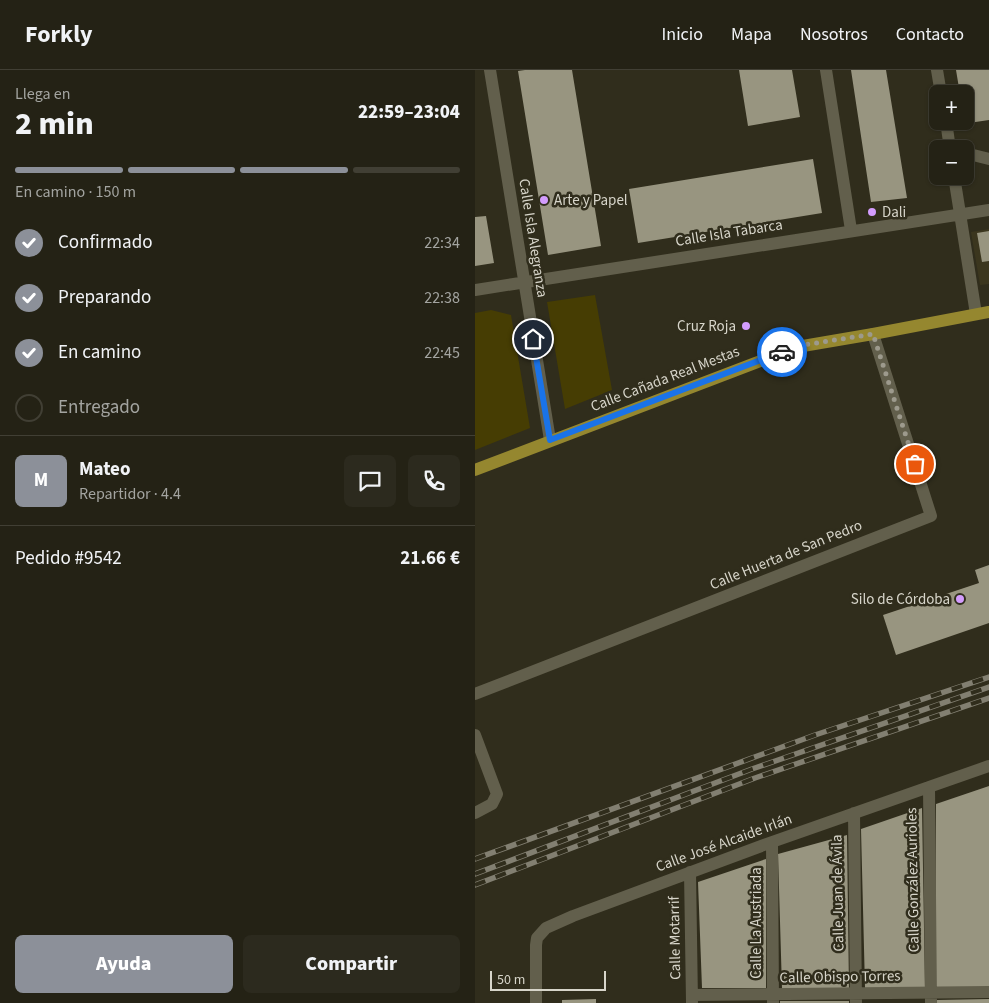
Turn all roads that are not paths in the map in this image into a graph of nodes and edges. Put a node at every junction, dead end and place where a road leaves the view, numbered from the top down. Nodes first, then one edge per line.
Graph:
1 (490, 70) edge
2 (825, 70) edge
3 (937, 70) edge
4 (940, 85) edge
5 (974, 155) edge
6 (989, 159) edge
7 (955, 185) edge
8 (989, 210) edge
9 (960, 214) junction
10 (851, 230) junction
11 (523, 283) junction
12 (475, 290) edge
13 (983, 313) edge
14 (873, 334) junction
15 (550, 440) junction
16 (475, 470) edge
17 (475, 694) edge
18 (475, 734) edge
19 (989, 766) edge
20 (929, 787) junction
21 (475, 813) edge
22 (854, 813) junction
23 (772, 842) junction
24 (690, 872) junction
25 (989, 992) edge
26 (773, 998) edge
27 (856, 998) edge
28 (931, 998) edge
29 (692, 999) edge
30 (536, 1003) edge

1 - 11 street, Calle Isla Alegranza
2 - 10 street
3 - 4 street
5 - 6 street
7 - 9 street
8 - 9 street, Calle Isla Tabarca
9 - 10 street, Calle Isla Tabarca
9 - 13 street
10 - 11 street, Calle Isla Tabarca
11 - 12 street, Calle Isla Tabarca
11 - 15 street, Calle Isla Alegranza
13 - 14 main road, Calle Cañada Real Mestas
14 - 15 main road, Calle Cañada Real Mestas
14 - 17 street, Calle Huerta de San Pedro
15 - 16 main road, Calle Cañada Real Mestas
18 - 21 street
19 - 20 street, Calle José Alcaide Irlán
20 - 22 street, Calle José Alcaide Irlán
20 - 28 street, Calle González Aurioles
22 - 23 street, Calle José Alcaide Irlán
22 - 27 street, Calle Juan de Ávila
23 - 24 street, Calle José Alcaide Irlán
23 - 26 street, Calle La Austriada
24 - 29 street, Calle Motarrif
24 - 30 street, Calle José Alcaide Irlán
25 - 28 street, Calle Obispo Torres
26 - 27 street, Calle Obispo Torres
26 - 29 street, Calle Obispo Torres
27 - 28 street, Calle Obispo Torres

